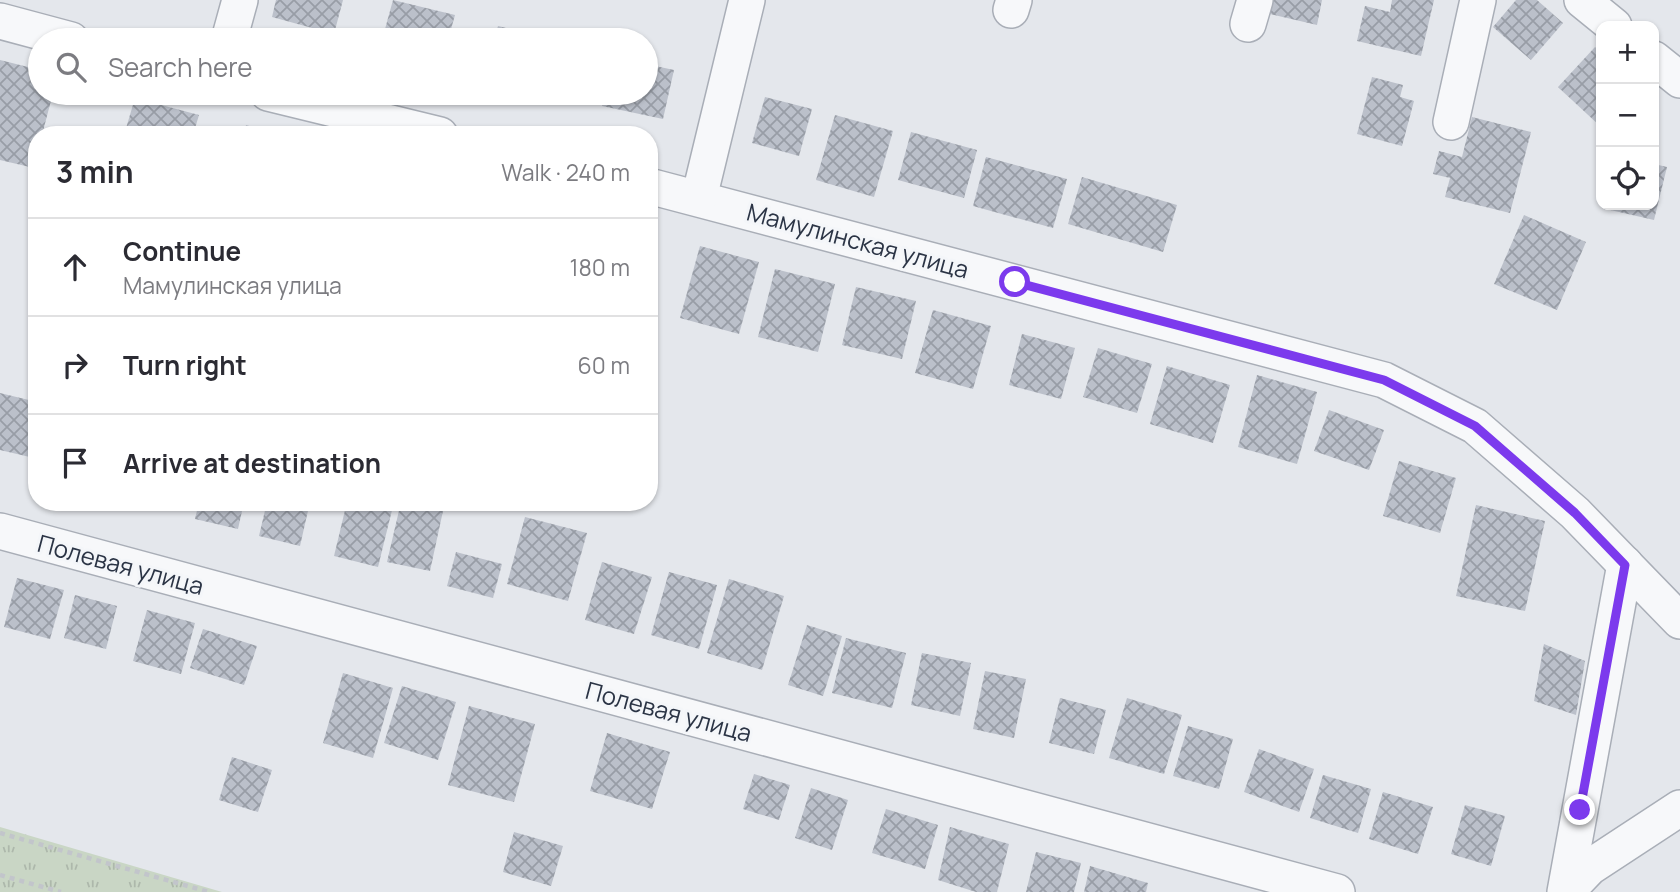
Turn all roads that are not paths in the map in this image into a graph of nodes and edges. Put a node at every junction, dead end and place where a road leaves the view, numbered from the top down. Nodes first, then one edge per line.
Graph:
1 (240, 0) edge
2 (747, 0) edge
3 (1478, 0) edge
4 (1582, 0) edge
5 (0, 21) edge
6 (1608, 21) edge
7 (28, 28) edge
8 (232, 28) edge
9 (1659, 63) edge
10 (1680, 80) edge
11 (317, 105) edge
12 (1451, 122) dead end
13 (403, 126) edge
14 (658, 188) edge
15 (699, 198) junction
16 (0, 531) edge
17 (1625, 565) junction
18 (1680, 621) edge
19 (1680, 808) edge
20 (1337, 892) edge
21 (1566, 892) edge

1 - 8 street
2 - 15 street
3 - 12 street
4 - 6 street
5 - 7 street
9 - 10 street
11 - 13 street
14 - 15 street, Мамулинская улица
15 - 17 street, Мамулинская улица
16 - 20 street, Полевая улица
17 - 18 street, Мамулинская улица
17 - 21 street
19 - 21 street

